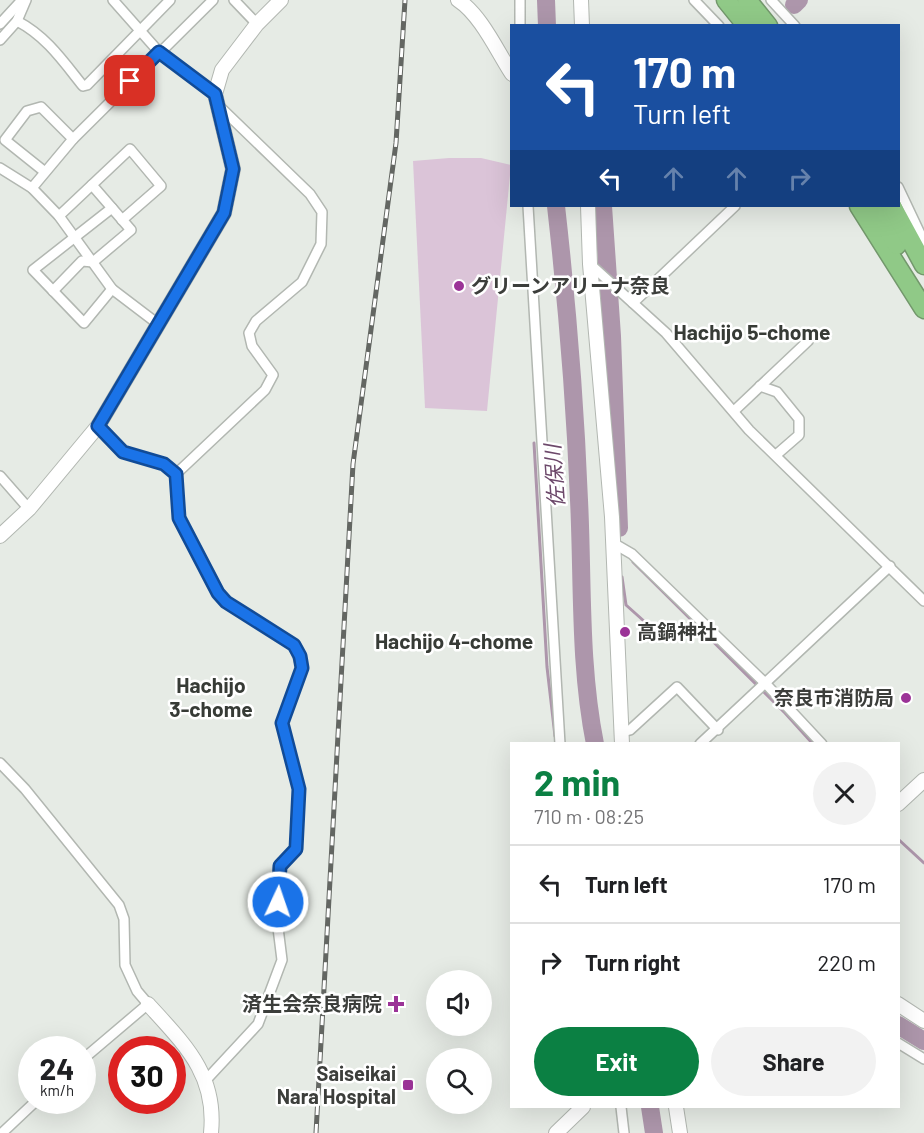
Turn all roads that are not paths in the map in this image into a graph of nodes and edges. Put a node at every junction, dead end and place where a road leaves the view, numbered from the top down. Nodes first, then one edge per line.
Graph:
1 (24, 0) edge
2 (113, 0) edge
3 (170, 0) edge
4 (213, 0) edge
5 (234, 0) edge
6 (281, 0) edge
7 (458, 0) edge
8 (520, 0) edge
9 (580, 0) edge
10 (694, 0) edge
11 (726, 0) edge
12 (747, 0) edge
13 (771, 0) edge
14 (773, 17) edge
15 (17, 21) junction
16 (0, 24) edge
17 (257, 24) junction
18 (520, 24) edge
19 (582, 24) edge
20 (717, 24) edge
21 (745, 24) edge
22 (790, 24) edge
23 (140, 31) junction
24 (0, 40) edge
25 (159, 52) junction
26 (510, 72) edge
27 (217, 99) junction
28 (73, 139) junction
29 (0, 168) edge
30 (45, 172) junction
31 (92, 185) junction
32 (32, 188) junction
33 (900, 191) edge
34 (528, 207) edge
35 (588, 207) edge
36 (734, 207) edge
37 (860, 207) edge
38 (875, 207) edge
39 (892, 207) edge
40 (112, 208) junction
41 (59, 216) junction
42 (122, 220) junction
43 (75, 237) junction
44 (924, 242) edge
45 (93, 262) junction
46 (590, 264) junction
47 (924, 266) edge
48 (112, 289) junction
49 (53, 291) junction
50 (924, 297) edge
51 (633, 303) junction
52 (924, 309) edge
53 (158, 324) junction
54 (808, 341) dead end
55 (760, 386) junction
56 (734, 411) junction
57 (98, 426) junction
58 (776, 455) junction
59 (176, 474) junction
60 (0, 476) edge
61 (29, 509) junction
62 (0, 536) edge
63 (613, 543) junction
64 (890, 566) junction
65 (924, 602) edge
66 (766, 684) junction
67 (718, 730) junction
68 (622, 738) edge
69 (560, 742) edge
70 (703, 742) edge
71 (820, 742) edge
72 (0, 764) edge
73 (924, 780) edge
74 (900, 802) edge
75 (148, 1004) junction
76 (900, 1005) edge
77 (924, 1021) edge
78 (900, 1044) edge
79 (96, 1048) edge
80 (924, 1059) edge
81 (206, 1080) junction
82 (582, 1108) edge
83 (621, 1108) edge
84 (676, 1108) edge
85 (22, 1114) edge
86 (2, 1133) edge
87 (212, 1133) edge
88 (556, 1133) edge
89 (624, 1133) edge
90 (680, 1133) edge

1 - 15 street
1 - 16 street
2 - 23 street
3 - 23 street
4 - 25 street
5 - 17 street
6 - 17 street
7 - 26 street
8 - 18 street
9 - 19 street
10 - 20 street
11 - 21 highway
12 - 14 highway
13 - 14 street
14 - 22 street
15 - 23 street
15 - 24 street
17 - 27 street
23 - 25 street
25 - 27 street
25 - 28 street
27 - 53 street
27 - 59 street
28 - 30 street
28 - 30 street
29 - 32 street
30 - 32 street
31 - 40 street
31 - 41 street
31 - 42 street
32 - 41 street
33 - 44 street
34 - 69 street
35 - 46 street
36 - 51 street
37 - 52 highway
38 - 50 highway
39 - 47 highway
40 - 42 street
40 - 43 street
41 - 43 street
42 - 45 street
43 - 45 street
43 - 49 street
45 - 48 street
45 - 49 street
46 - 51 street
46 - 63 street
48 - 49 street
48 - 53 street
51 - 56 street
53 - 57 street
54 - 55 street
55 - 56 street
55 - 58 street
56 - 58 street
57 - 59 street
57 - 61 street
58 - 64 street
59 - 81 street
60 - 61 street
61 - 62 street
63 - 66 street
63 - 68 street
64 - 65 street
64 - 66 street
66 - 67 street
66 - 71 street
67 - 68 street
67 - 70 street
72 - 75 street
73 - 74 street
75 - 79 street
75 - 81 street
76 - 77 street
78 - 80 street
81 - 87 street
82 - 88 street
83 - 89 street
84 - 90 street
85 - 86 street

